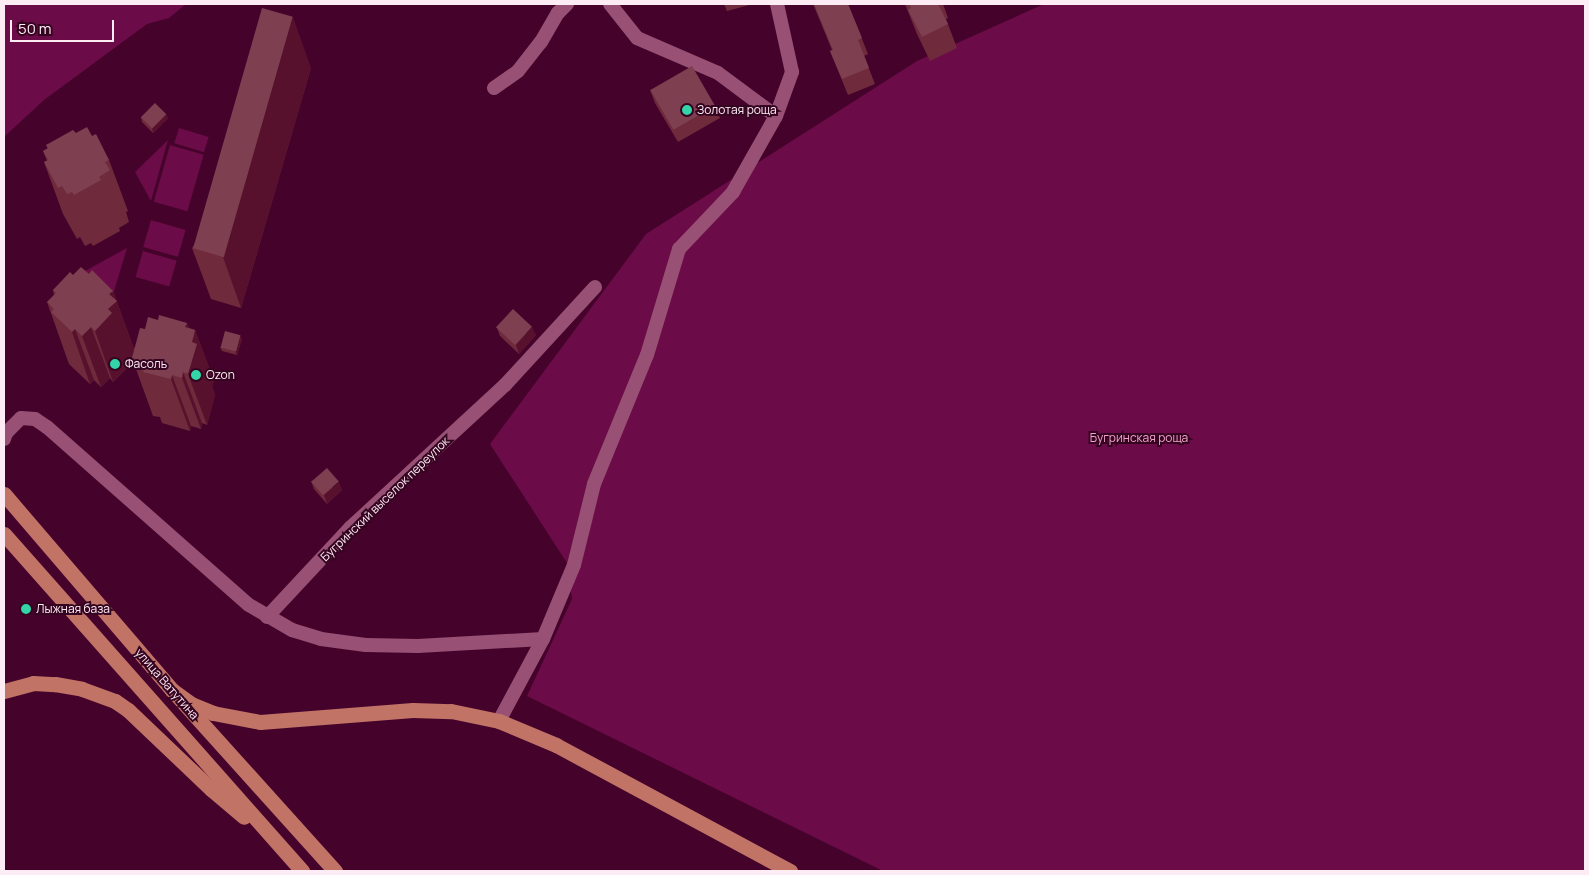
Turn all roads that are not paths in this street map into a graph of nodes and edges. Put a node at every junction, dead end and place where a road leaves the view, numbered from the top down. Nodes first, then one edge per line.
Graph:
1 (567, 4) edge
2 (610, 4) edge
3 (776, 4) edge
4 (494, 88) dead end
5 (776, 116) junction
6 (595, 288) dead end
7 (4, 439) edge
8 (4, 494) edge
9 (4, 534) edge
10 (267, 617) junction
11 (543, 639) junction
12 (172, 690) junction
13 (4, 691) edge
14 (499, 721) junction
15 (280, 846) junction
16 (302, 871) edge
17 (335, 871) edge
18 (790, 871) edge

1 - 4 street
2 - 5 street
3 - 5 street
5 - 11 street
6 - 10 street, Бугринский выселок переулок
7 - 10 street
8 - 12 main road, улица Ватутина
9 - 15 main road, улица Ватутина
10 - 11 street
11 - 14 street
12 - 14 main road
12 - 17 main road, улица Ватутина
13 - 15 main road
14 - 18 main road
15 - 16 main road, улица Ватутина

